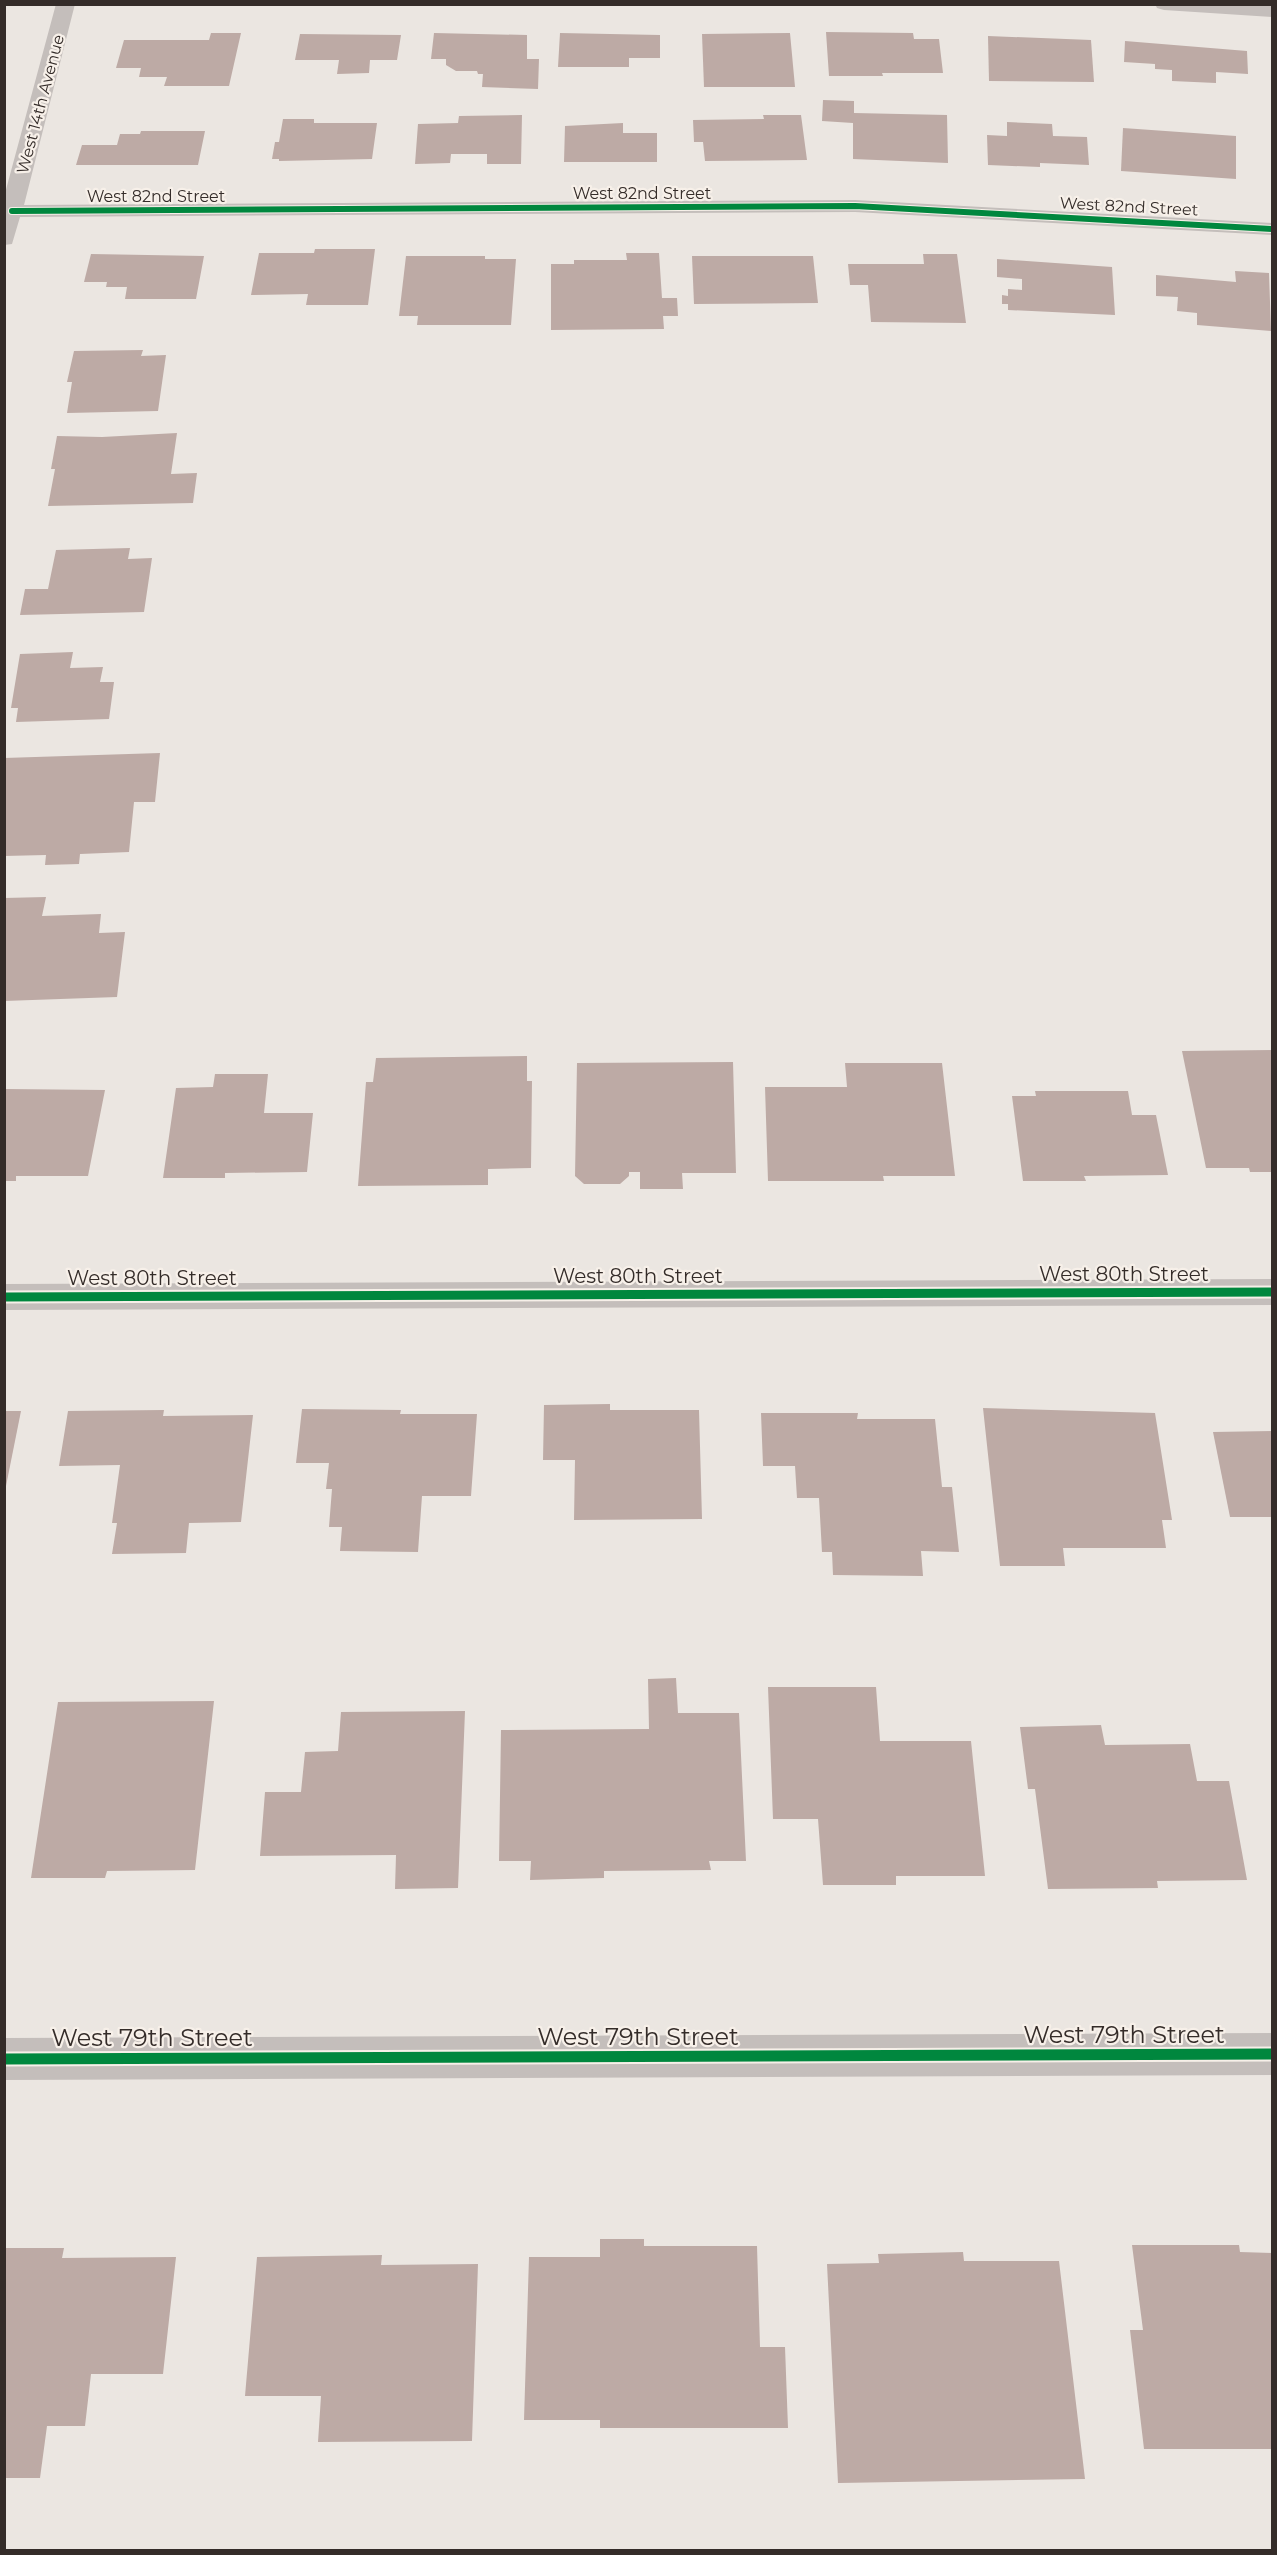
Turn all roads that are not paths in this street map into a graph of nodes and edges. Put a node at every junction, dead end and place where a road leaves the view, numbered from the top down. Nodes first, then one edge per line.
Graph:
1 (66, 4) edge
2 (1164, 4) edge
3 (1272, 11) edge
4 (12, 212) junction
5 (1272, 230) edge
6 (4, 239) edge
7 (1272, 1292) edge
8 (4, 1297) edge
9 (1272, 2054) edge
10 (4, 2058) edge

1 - 4 street, West 14th Avenue
2 - 3 street
4 - 5 street, West 82nd Street
4 - 6 street, West 14th Avenue
7 - 8 street, West 80th Street
9 - 10 street, West 79th Street

